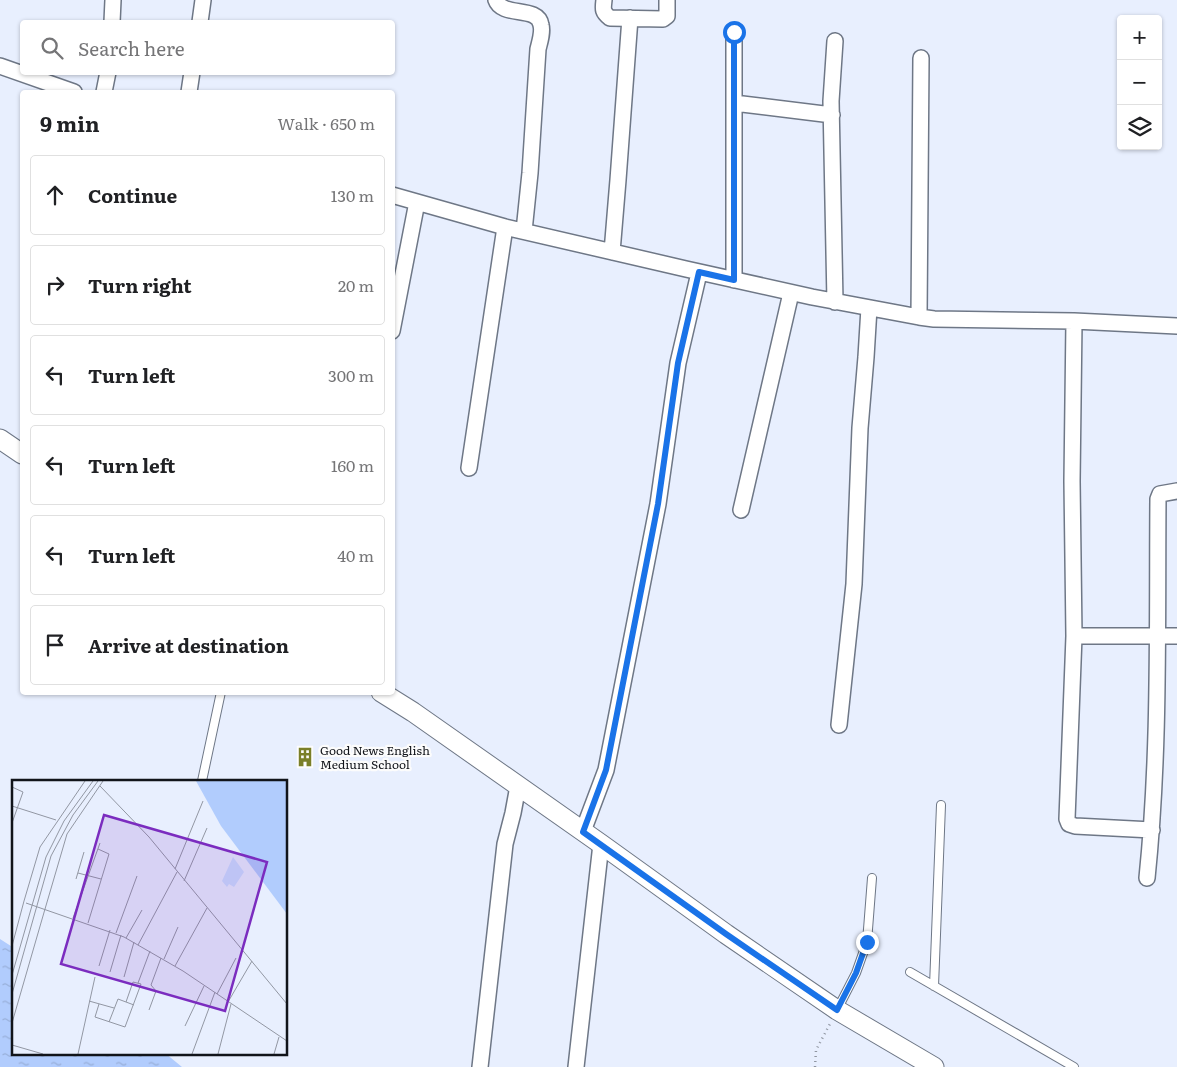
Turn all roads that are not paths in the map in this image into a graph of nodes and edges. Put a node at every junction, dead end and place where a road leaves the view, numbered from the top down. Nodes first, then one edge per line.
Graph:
1 (113, 0) edge
2 (203, 0) edge
3 (496, 0) edge
4 (604, 0) edge
5 (667, 0) edge
6 (630, 18) junction
7 (112, 20) edge
8 (200, 20) edge
9 (734, 32) dead end
10 (835, 41) dead end
11 (921, 58) dead end
12 (0, 66) edge
13 (20, 73) edge
14 (26, 75) edge
15 (107, 75) edge
16 (192, 75) edge
17 (68, 90) edge
18 (104, 90) edge
19 (189, 90) edge
20 (734, 103) junction
21 (832, 115) junction
22 (395, 196) edge
23 (418, 202) junction
24 (505, 227) junction
25 (524, 231) junction
26 (612, 252) junction
27 (699, 272) junction
28 (734, 280) junction
29 (791, 293) junction
30 (836, 302) junction
31 (869, 308) junction
32 (395, 316) edge
33 (919, 317) junction
34 (1074, 321) junction
35 (1177, 326) edge
36 (0, 439) edge
37 (20, 453) edge
38 (469, 468) dead end
39 (1177, 491) edge
40 (742, 510) dead end
41 (1074, 636) junction
42 (1157, 636) junction
43 (1177, 636) edge
44 (220, 695) edge
45 (386, 695) edge
46 (838, 725) dead end
47 (202, 780) edge
48 (518, 786) junction
49 (941, 805) dead end
50 (1152, 830) junction
51 (583, 832) junction
52 (601, 844) junction
53 (872, 878) dead end
54 (1147, 878) dead end
55 (910, 972) dead end
56 (934, 986) junction
57 (837, 1010) junction
58 (480, 1067) edge
59 (576, 1067) edge
60 (934, 1067) edge
61 (1074, 1067) edge

1 - 7 street
2 - 8 street
3 - 25 street
4 - 6 street
5 - 6 street
6 - 26 street
9 - 20 street
10 - 21 street
11 - 33 street
12 - 13 street
14 - 17 street
15 - 18 street
16 - 19 street
20 - 21 street
20 - 28 street
21 - 30 street
22 - 23 street
23 - 24 street
23 - 32 street
24 - 25 street
24 - 38 street
25 - 26 street
26 - 27 street
27 - 28 street
27 - 51 street
28 - 29 street
29 - 30 street
29 - 40 street
30 - 31 street
31 - 33 street
31 - 46 street
33 - 34 street
34 - 35 street
34 - 41 street
36 - 37 street
39 - 42 street
41 - 42 street
41 - 50 street
42 - 43 street
42 - 50 street
44 - 47 lane
45 - 48 street
48 - 51 street
48 - 58 street
49 - 56 lane
50 - 54 street
51 - 52 street
52 - 57 street
52 - 59 street
53 - 57 lane
55 - 56 lane
56 - 61 lane
57 - 60 street

